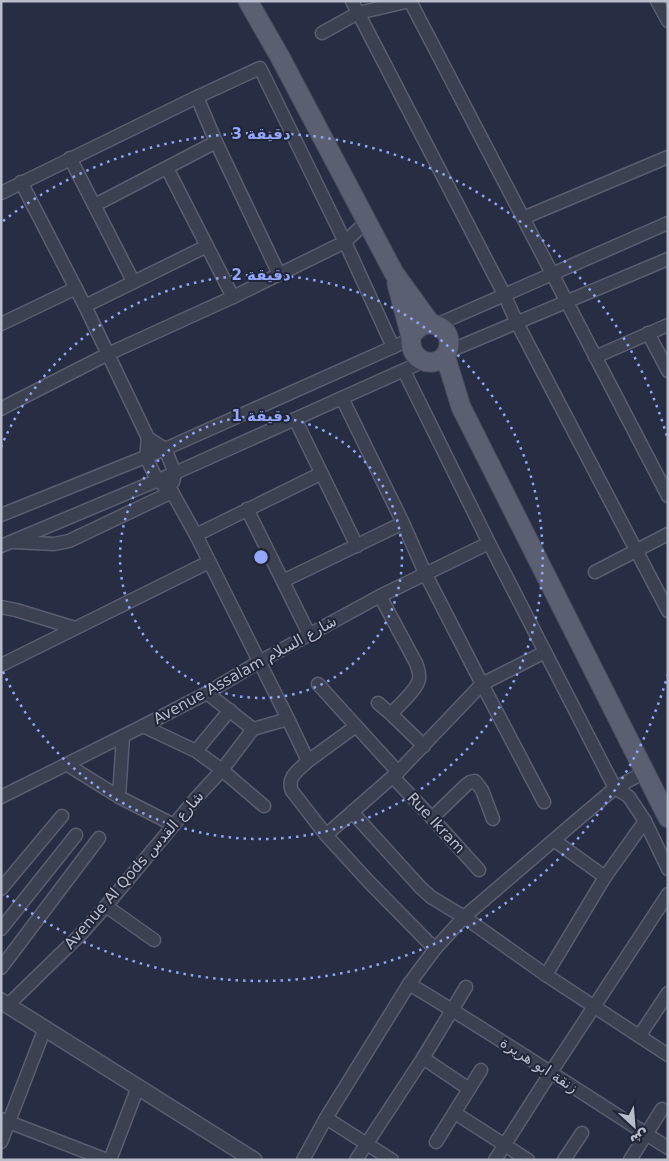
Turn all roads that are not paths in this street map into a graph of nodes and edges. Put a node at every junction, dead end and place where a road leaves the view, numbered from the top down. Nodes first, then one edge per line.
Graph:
1 (248, 1) edge
2 (352, 1) edge
3 (657, 1) edge
4 (358, 13) junction
5 (668, 22) edge
6 (322, 33) dead end
7 (280, 57) junction
8 (260, 68) junction
9 (196, 97) junction
10 (216, 142) junction
11 (668, 157) edge
12 (70, 158) junction
13 (167, 168) junction
14 (21, 182) junction
15 (1, 193) edge
16 (95, 205) junction
17 (523, 218) junction
18 (366, 221) junction
19 (668, 223) edge
20 (345, 242) junction
21 (207, 246) junction
22 (668, 259) edge
23 (394, 273) junction
24 (552, 273) junction
25 (279, 274) junction
26 (133, 282) junction
27 (76, 288) junction
28 (504, 294) junction
29 (232, 297) junction
30 (567, 302) junction
31 (85, 306) junction
32 (517, 323) junction
33 (1, 324) edge
34 (433, 324) junction
35 (668, 325) edge
36 (648, 333) junction
37 (411, 338) junction
38 (393, 347) junction
39 (108, 354) junction
40 (446, 354) junction
41 (595, 357) junction
42 (426, 362) junction
43 (404, 371) junction
44 (668, 371) edge
45 (342, 398) junction
46 (462, 407) junction
47 (1, 410) edge
48 (295, 420) junction
49 (148, 438) junction
50 (165, 449) junction
51 (146, 457) junction
52 (175, 473) junction
53 (320, 474) junction
54 (157, 480) junction
55 (172, 492) junction
56 (668, 496) edge
57 (247, 510) junction
58 (1, 515) edge
59 (403, 523) junction
60 (668, 534) edge
61 (196, 535) junction
62 (489, 543) junction
63 (6, 544) edge
64 (356, 546) junction
65 (637, 551) junction
66 (209, 562) junction
67 (595, 572) dead end
68 (425, 573) junction
69 (283, 581) junction
70 (380, 596) junction
71 (1, 607) edge
72 (668, 610) edge
73 (75, 628) junction
74 (309, 634) junction
75 (545, 652) junction
76 (259, 662) junction
77 (1, 665) edge
78 (318, 684) dead end
79 (482, 684) junction
80 (207, 692) junction
81 (378, 703) dead end
82 (230, 710) junction
83 (391, 714) junction
84 (288, 720) junction
85 (143, 726) junction
86 (356, 726) junction
87 (253, 729) junction
88 (123, 736) junction
89 (424, 746) junction
90 (196, 751) junction
91 (308, 761) junction
92 (66, 764) junction
93 (222, 770) junction
94 (645, 772) junction
95 (395, 774) junction
96 (615, 788) junction
97 (1, 797) edge
98 (119, 797) junction
99 (544, 802) dead end
100 (264, 806) dead end
101 (352, 812) junction
102 (62, 816) dead end
103 (432, 818) junction
104 (668, 818) edge
105 (493, 819) dead end
106 (645, 821) junction
107 (174, 825) junction
108 (76, 835) dead end
109 (326, 835) junction
110 (99, 838) dead end
111 (554, 841) junction
112 (668, 869) edge
113 (479, 870) dead end
114 (605, 877) junction
115 (1, 889) edge
116 (668, 894) edge
117 (106, 906) junction
118 (464, 917) junction
119 (1, 929) edge
120 (154, 940) dead end
121 (435, 949) junction
122 (1, 968) edge
123 (546, 974) junction
124 (409, 984) junction
125 (466, 987) dead end
126 (668, 993) edge
127 (5, 1003) edge
128 (594, 1007) junction
129 (453, 1010) junction
130 (45, 1028) junction
131 (640, 1036) junction
132 (668, 1055) edge
133 (423, 1058) junction
134 (481, 1070) dead end
135 (551, 1072) junction
136 (138, 1087) junction
137 (469, 1089) junction
138 (662, 1109) dead end
139 (455, 1113) junction
140 (326, 1118) junction
141 (5, 1121) edge
142 (582, 1133) dead end
143 (646, 1134) junction
144 (1, 1142) edge
145 (436, 1142) dead end
146 (366, 1143) junction
147 (504, 1144) junction
148 (668, 1148) edge
149 (570, 1158) edge
150 (109, 1160) edge
151 (254, 1160) edge
152 (303, 1160) edge
153 (356, 1160) edge
154 (392, 1160) edge
155 (495, 1160) edge
156 (528, 1160) edge
157 (630, 1160) edge

1 - 7 main road
2 - 4 street
3 - 5 street
4 - 6 street
4 - 17 street
4 - 28 street
7 - 8 street
7 - 18 main road
8 - 9 street
8 - 20 street
9 - 10 street
9 - 12 street
10 - 13 street
10 - 25 street
11 - 17 street
12 - 14 street
12 - 16 street
13 - 16 street
13 - 21 street
14 - 15 street
14 - 27 street
16 - 26 street
17 - 24 street
18 - 20 street
18 - 23 main road
19 - 24 street
20 - 25 street
20 - 38 street
21 - 26 street
21 - 29 street
22 - 30 street
23 - 34 main road
23 - 37 main road
24 - 28 street
24 - 30 street
25 - 29 street
26 - 31 street
27 - 31 street
27 - 33 street
28 - 32 street
28 - 34 street
29 - 39 street
30 - 32 street
30 - 41 street
31 - 39 street
32 - 40 street
32 - 65 street
34 - 37 main road
34 - 40 main road
35 - 36 street
36 - 41 street
36 - 44 street
37 - 38 street
37 - 42 main road
38 - 50 street
39 - 47 street
39 - 49 street
40 - 42 main road
40 - 46 main road
41 - 56 street
42 - 43 street
42 - 46 main road
43 - 45 street
43 - 62 street
45 - 48 street
45 - 59 street
46 - 94 main road
48 - 52 street
48 - 53 street
49 - 50 street
49 - 51 street
50 - 51 street
50 - 52 street
51 - 54 street
51 - 58 street
52 - 54 street
52 - 55 street
53 - 57 street
53 - 64 street
54 - 55 street
54 - 63 street
55 - 61 street
55 - 63 street
57 - 61 street
57 - 69 street
59 - 64 street
59 - 68 street
60 - 65 street
61 - 66 street
62 - 68 street, Avenue Assalam شارع السلام
62 - 75 street
64 - 69 street
65 - 67 street
65 - 72 street
66 - 73 street
66 - 76 street
68 - 70 street, Avenue Assalam شارع السلام
68 - 79 street
69 - 74 street
70 - 74 street, Avenue Assalam شارع السلام
70 - 83 street
71 - 73 street
73 - 77 street
74 - 76 street, Avenue Assalam شارع السلام
75 - 79 street
75 - 96 street
76 - 80 street, Avenue Assalam شارع السلام
76 - 84 street
78 - 86 street, Rue Ikram
79 - 89 street
79 - 99 street
80 - 82 street
80 - 85 street, Avenue Assalam شارع السلام
81 - 83 street
82 - 87 street
82 - 90 street
83 - 89 street
84 - 87 street
84 - 91 street
85 - 88 street, Avenue Assalam شارع السلام
85 - 90 street
86 - 91 street
86 - 95 street, Rue Ikram
87 - 93 street, Avenue Al Qods شارع القدس
88 - 92 street, Avenue Assalam شارع السلام
88 - 98 street
89 - 95 street
90 - 93 street
91 - 109 street
92 - 97 street, Avenue Assalam شارع السلام
92 - 98 street
93 - 100 street
93 - 107 street, Avenue Al Qods شارع القدس
94 - 96 street
94 - 104 main road
95 - 101 street
95 - 103 street, Rue Ikram
96 - 106 street
96 - 111 street
98 - 107 street
101 - 109 street
101 - 118 street
102 - 115 street
103 - 105 street
103 - 113 street, Rue Ikram
106 - 112 street
106 - 114 street
107 - 117 street, Avenue Al Qods شارع القدس
108 - 119 street
109 - 121 street
110 - 122 street
111 - 114 street
111 - 118 street
114 - 123 street
116 - 128 street
117 - 120 street
117 - 127 street, Avenue Al Qods شارع القدس
118 - 121 street
118 - 123 street
121 - 124 street
123 - 128 street
124 - 129 street, زنقة ابو هريرة
124 - 140 street
125 - 129 street
126 - 131 street
127 - 130 street
128 - 131 street
128 - 135 street
129 - 133 street
129 - 135 street, زنقة ابو هريرة
130 - 136 street
130 - 141 street
131 - 132 street
133 - 137 street
133 - 146 street
134 - 137 street
135 - 143 street, زنقة ابو هريرة
135 - 147 street
136 - 150 street
136 - 151 street
137 - 139 street
138 - 143 street
139 - 145 street
139 - 147 street
140 - 146 street
140 - 152 street
141 - 144 street
141 - 150 street
142 - 149 street
143 - 148 street, زنقة ابو هريرة
143 - 157 street
146 - 153 street
146 - 154 street
147 - 155 street
147 - 156 street

